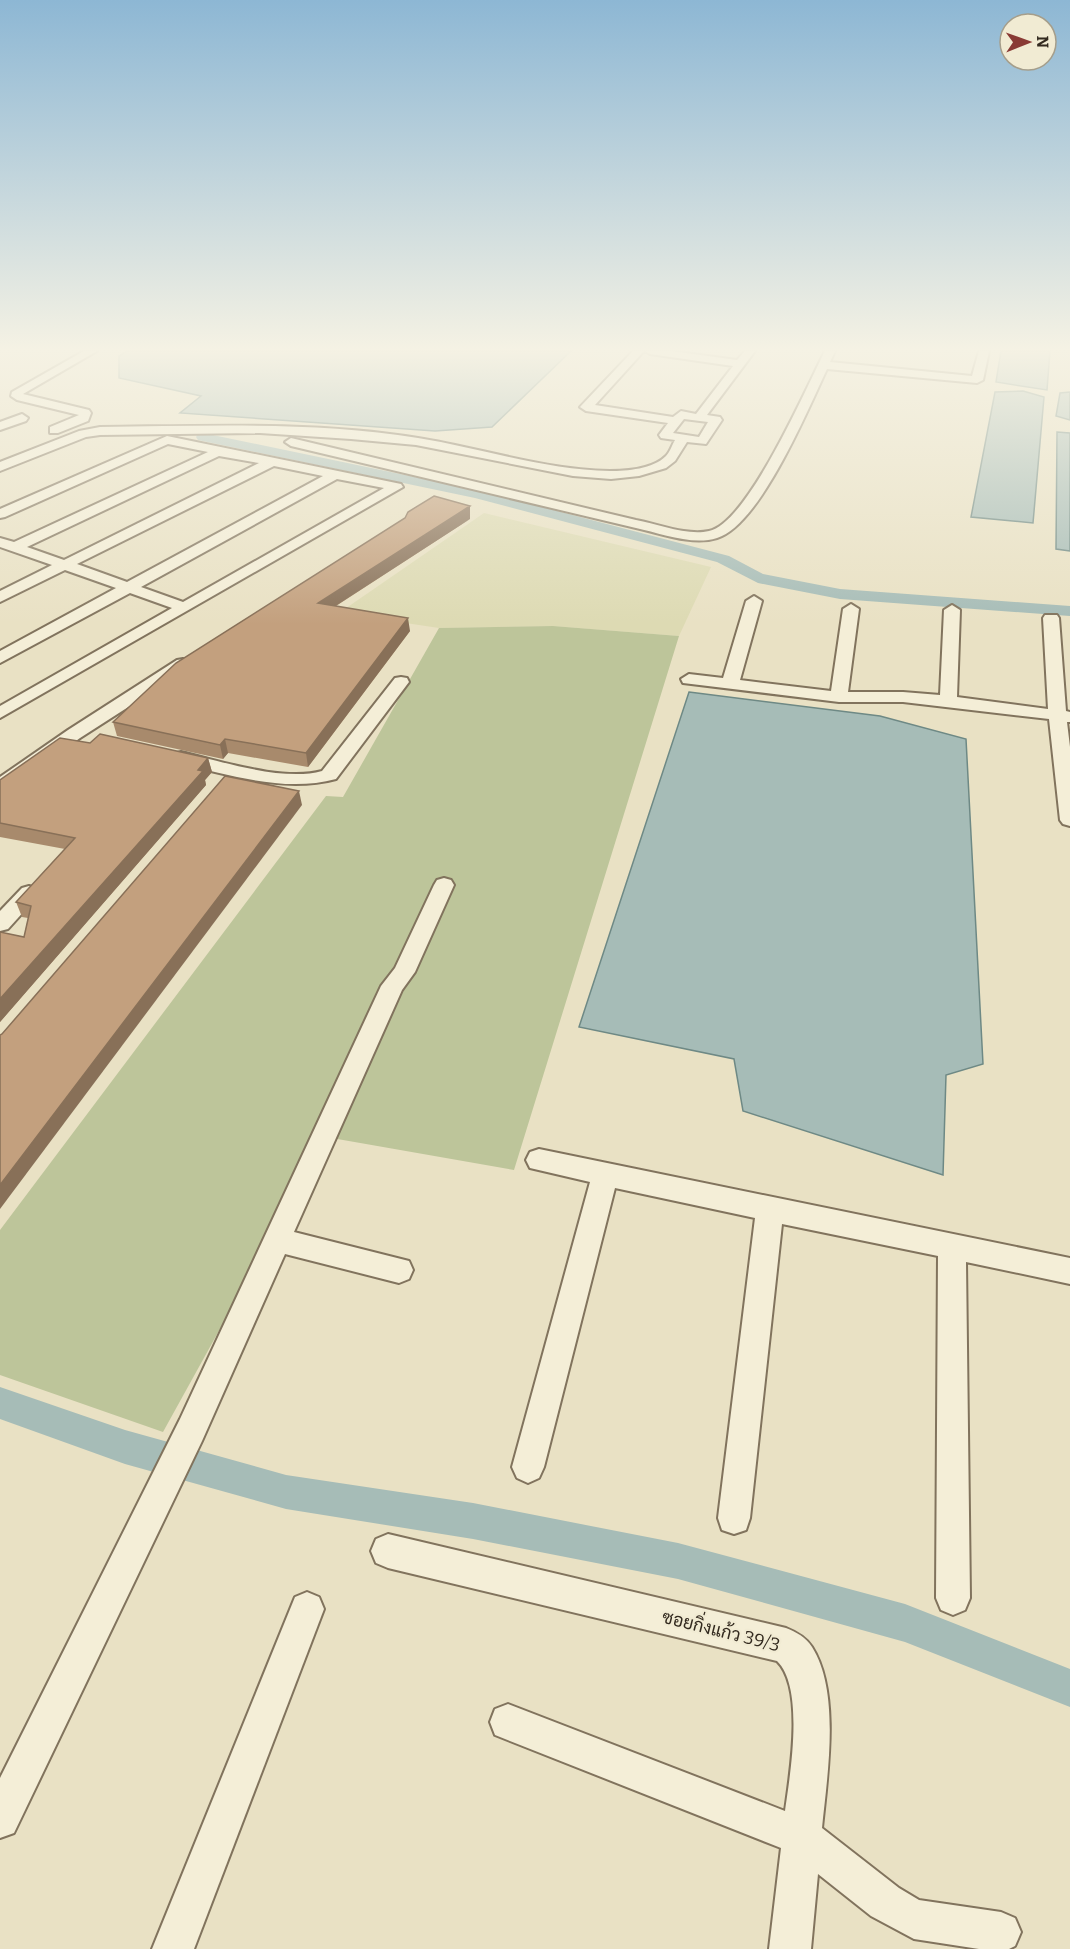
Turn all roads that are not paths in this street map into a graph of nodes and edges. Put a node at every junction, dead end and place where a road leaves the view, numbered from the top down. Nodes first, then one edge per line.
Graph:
1 (62, 442) edge
2 (163, 442) edge
3 (176, 442) edge
4 (292, 442) edge
5 (421, 442) edge
6 (681, 442) edge
7 (785, 442) edge
8 (224, 452) junction
9 (273, 461) junction
10 (0, 467) edge
11 (336, 474) junction
12 (0, 513) edge
13 (5, 545) edge
14 (63, 566) junction
15 (126, 587) junction
16 (0, 597) edge
17 (754, 601) dead end
18 (183, 607) junction
19 (851, 609) dead end
20 (952, 610) dead end
21 (1051, 618) dead end
22 (202, 652) edge
23 (0, 658) edge
24 (689, 679) dead end
25 (401, 682) dead end
26 (730, 684) junction
27 (839, 697) junction
28 (948, 701) junction
29 (0, 713) edge
30 (1064, 716) edge
31 (74, 735) junction
32 (97, 739) edge
33 (165, 754) edge
34 (233, 769) junction
35 (0, 786) edge
36 (217, 787) edge
37 (1070, 820) edge
38 (444, 885) dead end
39 (29, 892) edge
40 (0, 924) edge
41 (539, 1160) dead end
42 (605, 1175) junction
43 (770, 1210) junction
44 (277, 1240) junction
45 (952, 1246) junction
46 (399, 1270) dead end
47 (1070, 1271) edge
48 (528, 1467) dead end
49 (734, 1518) dead end
50 (388, 1551) dead end
51 (953, 1598) dead end
52 (307, 1609) dead end
53 (508, 1722) dead end
54 (0, 1819) edge
55 (802, 1837) junction
56 (1001, 1932) dead end
57 (173, 1949) edge
58 (790, 1949) edge

1 - 10 street
2 - 12 street
3 - 8 street
4 - 7 street
5 - 6 street
8 - 9 street
8 - 13 street
9 - 11 street
9 - 14 street
11 - 15 street
11 - 18 street
13 - 14 street
14 - 15 street
14 - 16 street
15 - 18 street
15 - 23 street
17 - 26 street
18 - 29 street
19 - 27 street
20 - 28 street
21 - 30 street
22 - 31 street
24 - 26 street
25 - 34 street
26 - 27 street
27 - 28 street
28 - 30 street
30 - 37 street
31 - 32 street
31 - 35 street
33 - 34 street
34 - 36 street
38 - 44 street
39 - 40 street
41 - 42 street
42 - 43 street
42 - 48 street
43 - 45 street
43 - 49 street
44 - 46 street
44 - 54 street
45 - 47 street
45 - 51 street
50 - 55 street, ซอยกิ่งแก้ว 39/3
52 - 57 street
53 - 55 street
55 - 56 street
55 - 58 street, ซอยกิ่งแก้ว 39/3

